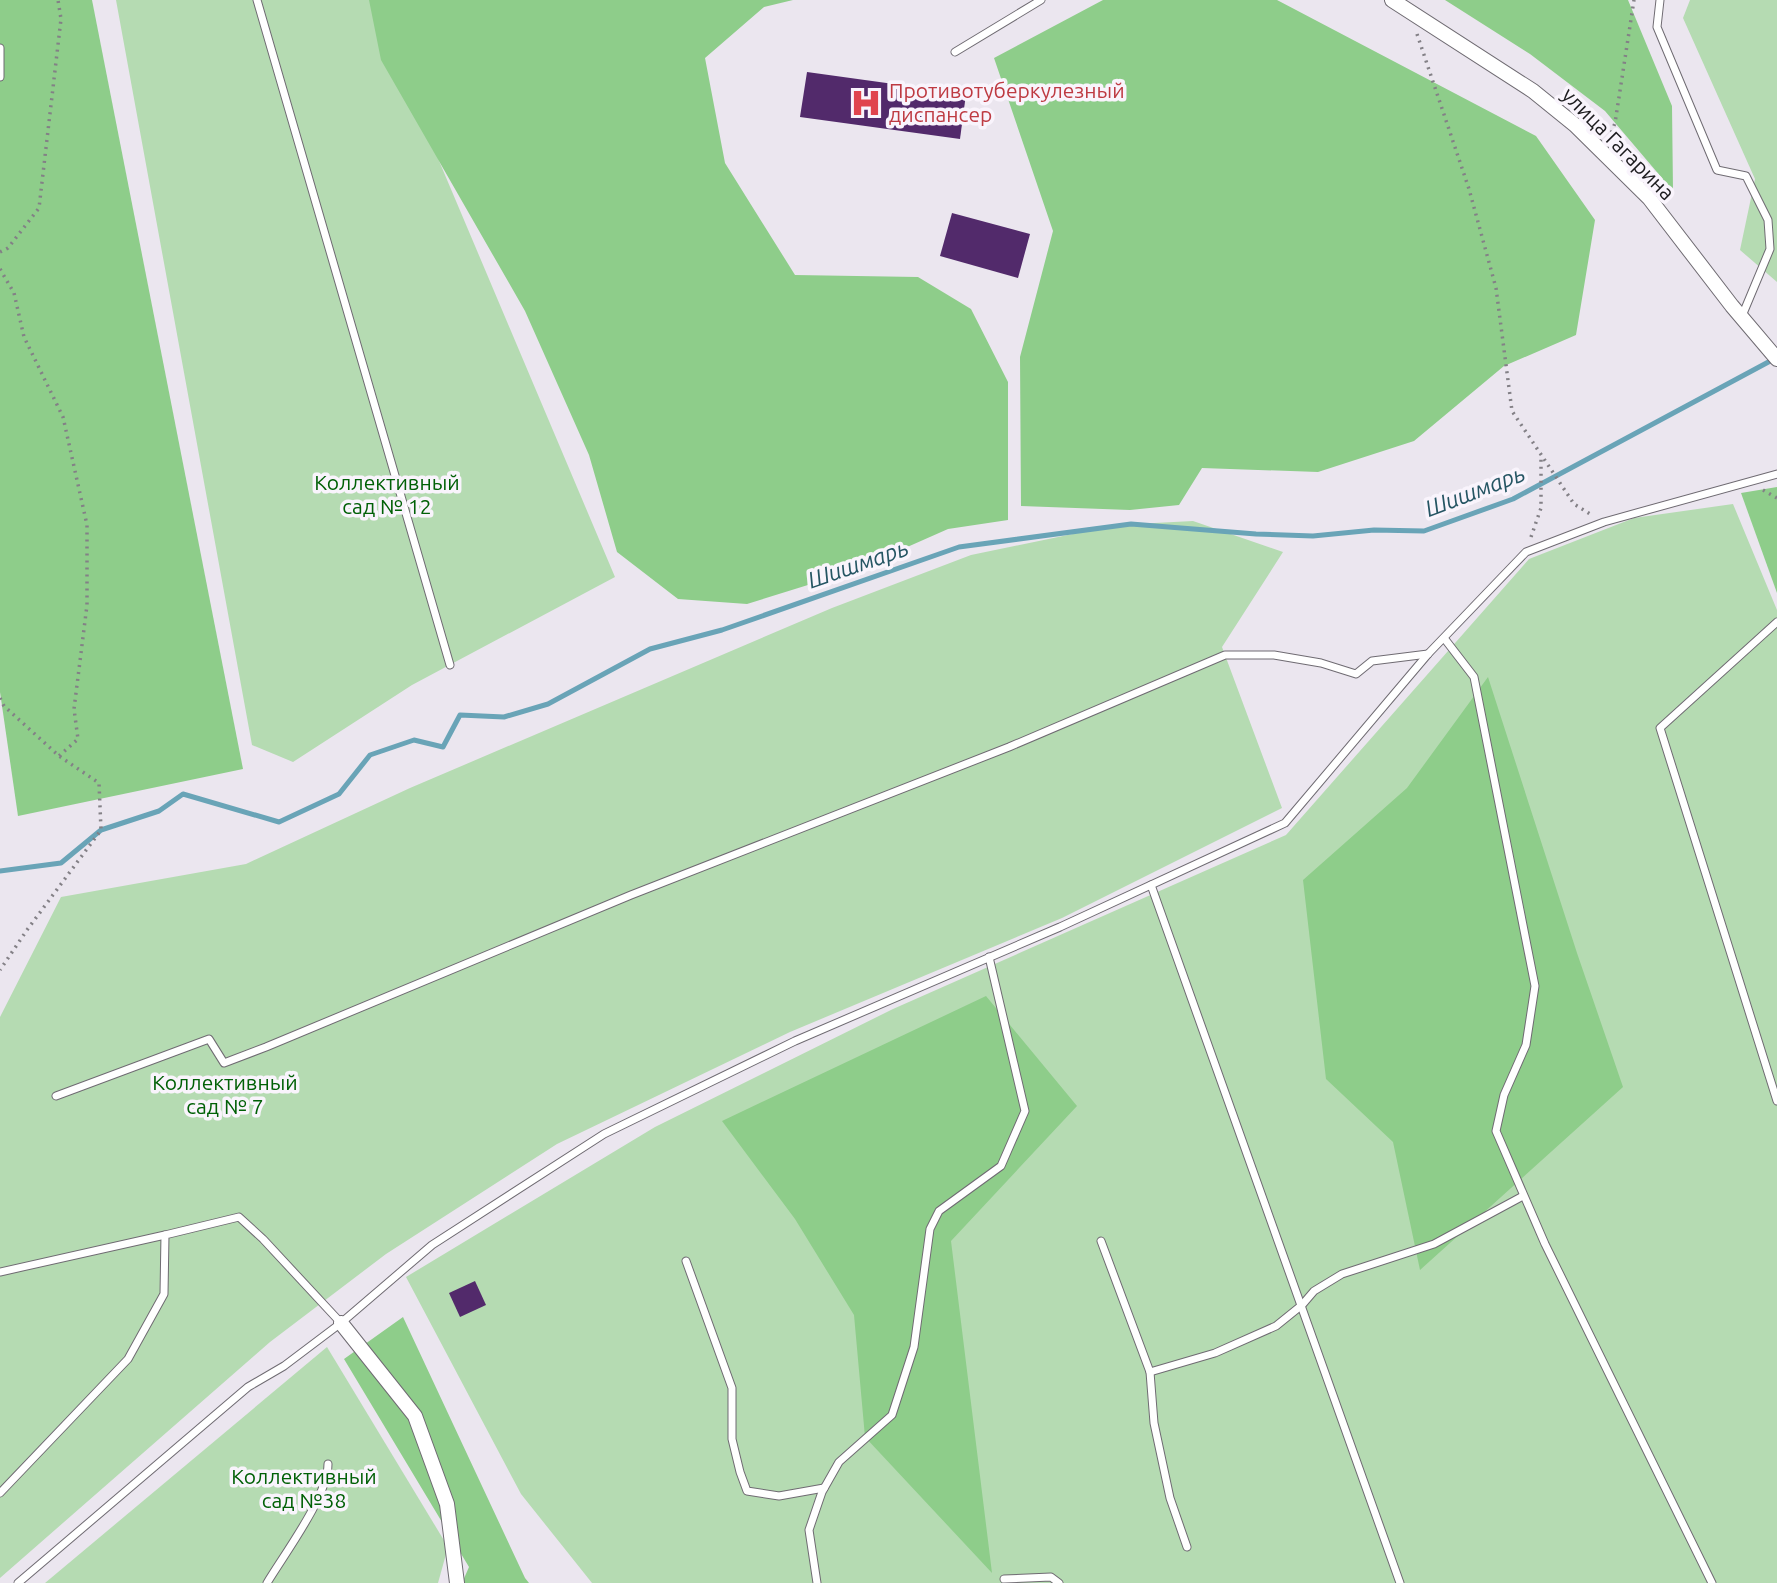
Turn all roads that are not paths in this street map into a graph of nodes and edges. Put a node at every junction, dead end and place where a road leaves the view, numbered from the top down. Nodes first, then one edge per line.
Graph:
1 (257, 0) edge
2 (1041, 0) edge
3 (1392, 0) edge
4 (1660, 0) edge
5 (0, 48) edge
6 (955, 52) dead end
7 (0, 76) edge
8 (1741, 318) junction
9 (1774, 355) edge
10 (1777, 474) edge
11 (1777, 622) edge
12 (1444, 638) junction
13 (1428, 654) junction
14 (450, 665) dead end
15 (1152, 885) junction
16 (989, 957) junction
17 (56, 1096) dead end
18 (1777, 1101) edge
19 (1523, 1196) junction
20 (164, 1235) junction
21 (1101, 1241) dead end
22 (686, 1261) dead end
23 (0, 1272) edge
24 (1302, 1305) junction
25 (341, 1323) junction
26 (1150, 1372) junction
27 (328, 1464) dead end
28 (824, 1488) junction
29 (0, 1493) edge
30 (1186, 1547) dead end
31 (1004, 1579) dead end
32 (19, 1583) edge
33 (267, 1583) edge
34 (457, 1583) edge
35 (817, 1583) edge
36 (1059, 1583) edge
37 (1400, 1583) edge
38 (1712, 1583) edge

1 - 14 lane
2 - 6 lane
3 - 8 street, улица Гагарина
4 - 8 lane
5 - 7 lane
8 - 9 street, улица Гагарина
10 - 12 lane
11 - 18 lane
12 - 13 lane
12 - 19 lane
13 - 15 lane
13 - 17 lane
15 - 16 lane
15 - 24 lane
16 - 25 lane
16 - 28 lane
19 - 24 lane
19 - 38 lane
20 - 23 lane
20 - 25 lane
20 - 29 lane
21 - 26 lane
22 - 28 lane
24 - 26 lane
24 - 37 lane
25 - 32 lane
25 - 34 street
26 - 30 lane
27 - 33 lane
28 - 35 lane
31 - 36 lane

